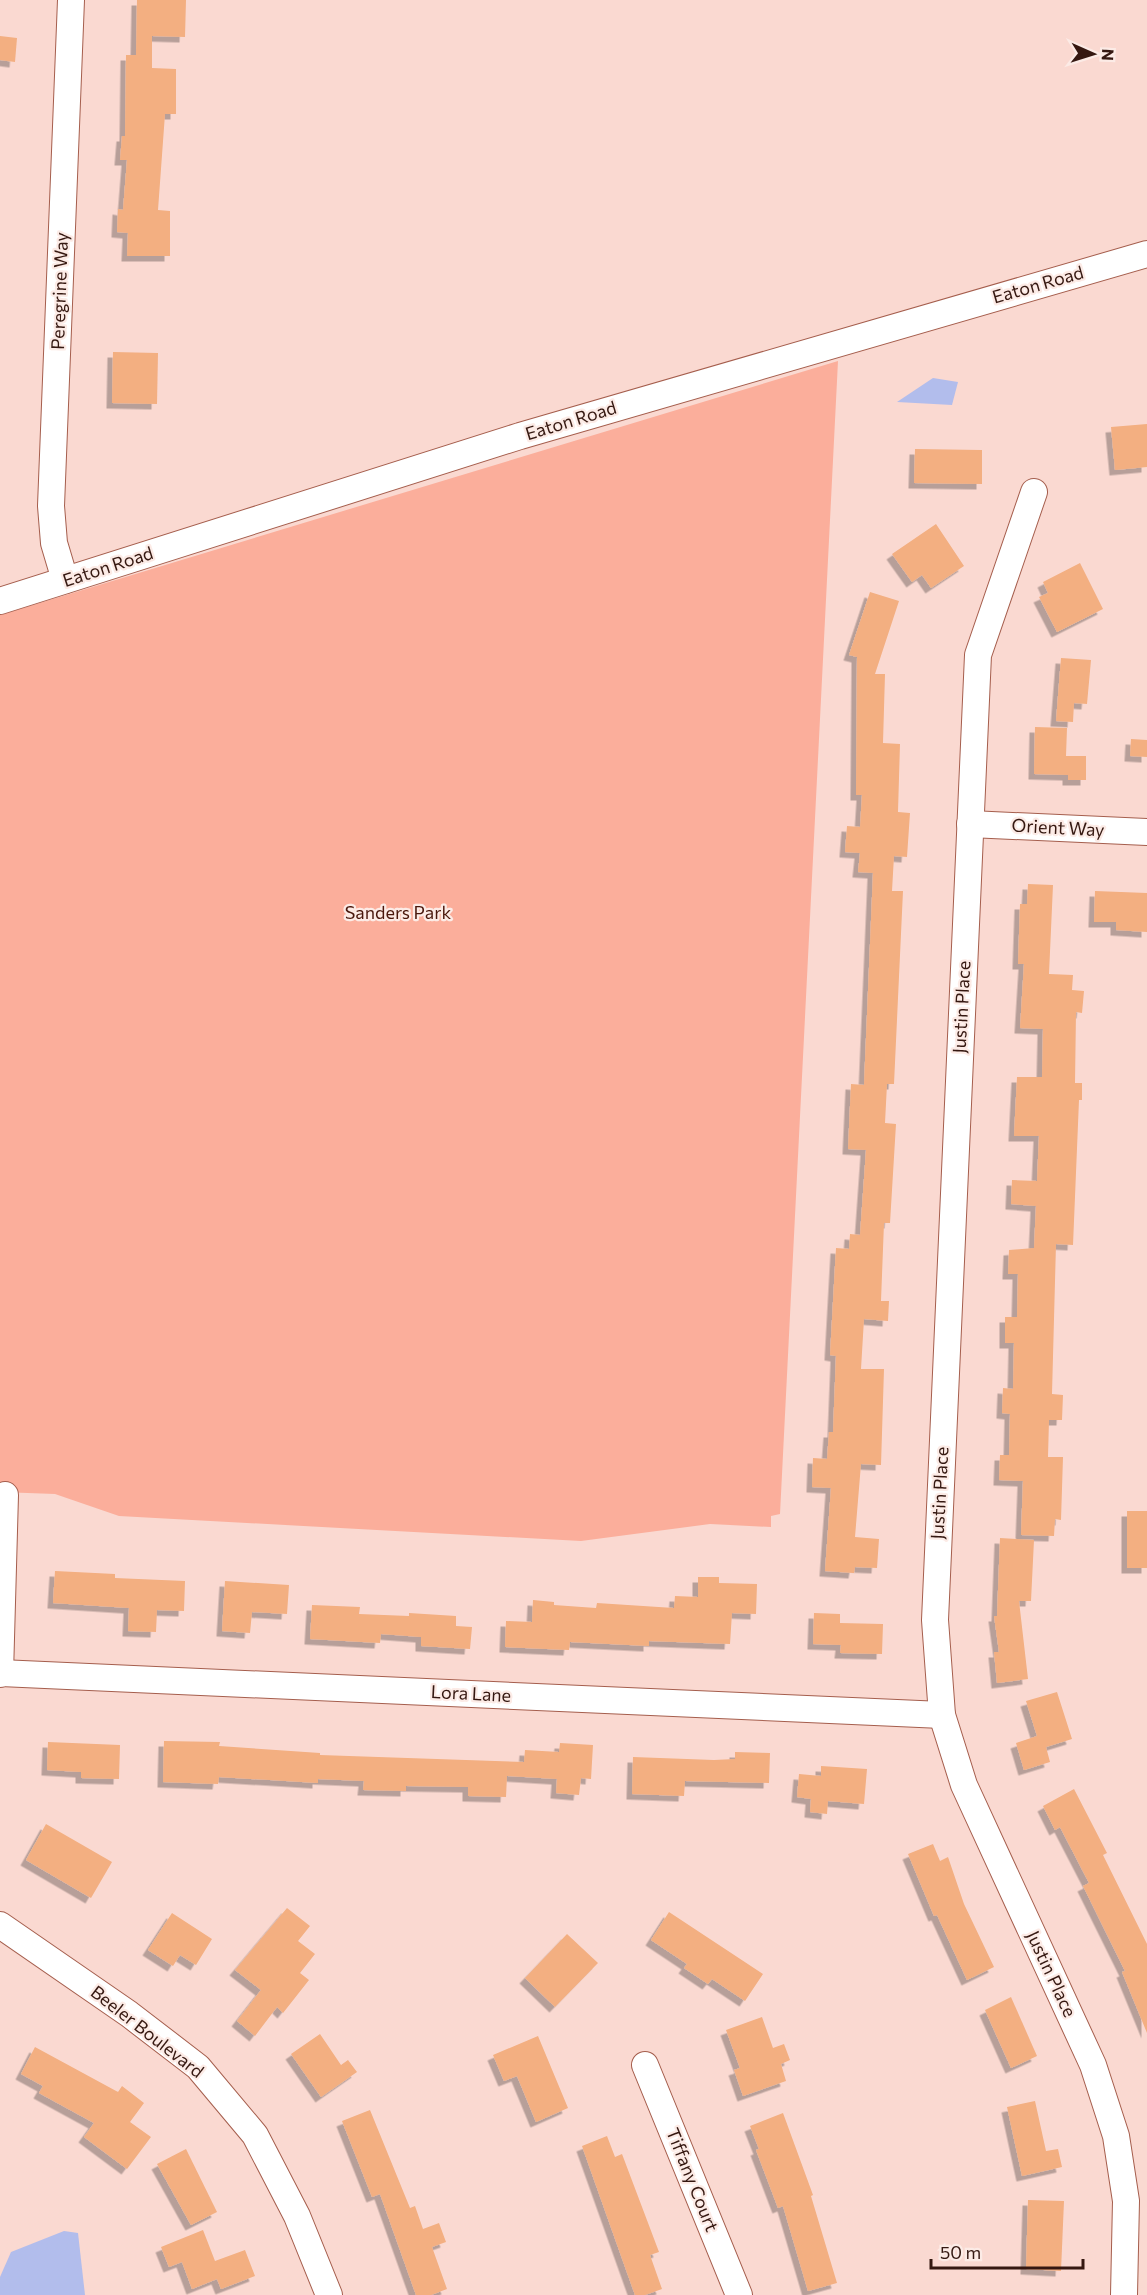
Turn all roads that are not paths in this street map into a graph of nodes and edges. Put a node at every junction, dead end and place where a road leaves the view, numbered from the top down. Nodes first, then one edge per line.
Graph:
1 (71, 0) edge
2 (1147, 254) edge
3 (1034, 492) dead end
4 (65, 580) junction
5 (0, 601) edge
6 (970, 824) junction
7 (1147, 832) edge
8 (5, 1495) dead end
9 (0, 1673) edge
10 (942, 1715) junction
11 (0, 1925) edge
12 (645, 2065) dead end
13 (329, 2295) edge
14 (739, 2295) edge
15 (1124, 2295) edge

1 - 4 street, Peregrine Way
2 - 4 street, Eaton Road
3 - 6 street, Justin Place
4 - 5 street, Eaton Road
6 - 7 street, Orient Way
6 - 10 street, Justin Place
8 - 9 street
9 - 10 street, Lora Lane
10 - 15 street, Justin Place
11 - 13 street, Beeler Boulevard
12 - 14 street, Tiffany Court

